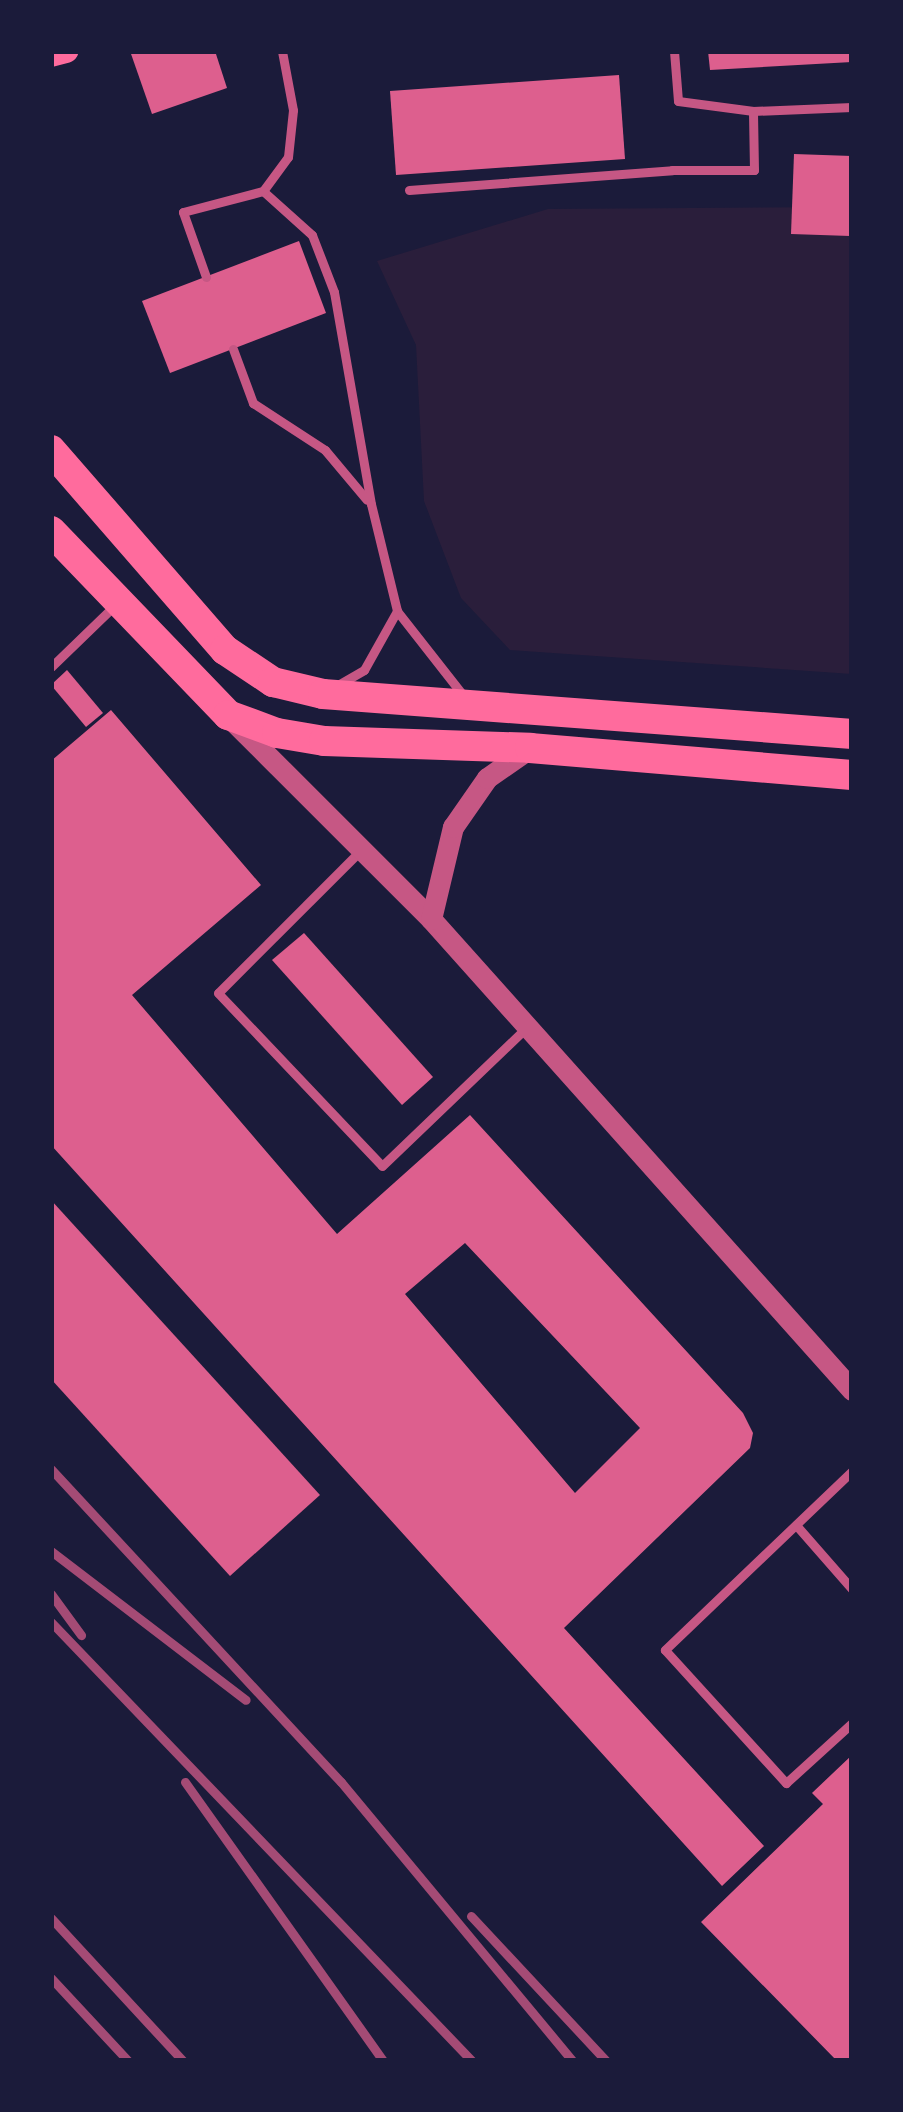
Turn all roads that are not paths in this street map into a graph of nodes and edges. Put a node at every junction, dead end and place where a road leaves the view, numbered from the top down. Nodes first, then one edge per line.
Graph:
1 (66, 51) edge
2 (281, 51) edge
3 (674, 51) edge
4 (51, 56) edge
5 (852, 107) edge
6 (753, 111) junction
7 (410, 190) dead end
8 (263, 191) junction
9 (206, 277) dead end
10 (232, 349) dead end
11 (51, 449) edge
12 (371, 504) junction
13 (51, 531) edge
14 (119, 602) junction
15 (397, 611) junction
16 (51, 667) edge
17 (323, 694) junction
18 (472, 706) junction
19 (227, 715) junction
20 (852, 734) edge
21 (530, 748) junction
22 (852, 775) edge
23 (359, 852) junction
24 (430, 920) junction
25 (526, 1028) junction
26 (852, 1390) edge
27 (852, 1471) edge
28 (796, 1526) junction
29 (852, 1589) edge
30 (852, 1723) edge

1 - 4 main road
2 - 8 lane
3 - 6 lane
5 - 6 lane
6 - 7 lane
8 - 9 lane
8 - 12 lane
10 - 12 lane
11 - 17 main road
12 - 15 lane
13 - 14 main road
14 - 16 lane
14 - 19 main road
15 - 17 lane
15 - 18 lane
17 - 18 main road
18 - 20 main road
19 - 21 main road
19 - 23 street
21 - 22 main road
21 - 24 street
23 - 24 street
23 - 25 lane
24 - 25 street
25 - 26 street
27 - 28 lane
28 - 29 lane
28 - 30 lane

